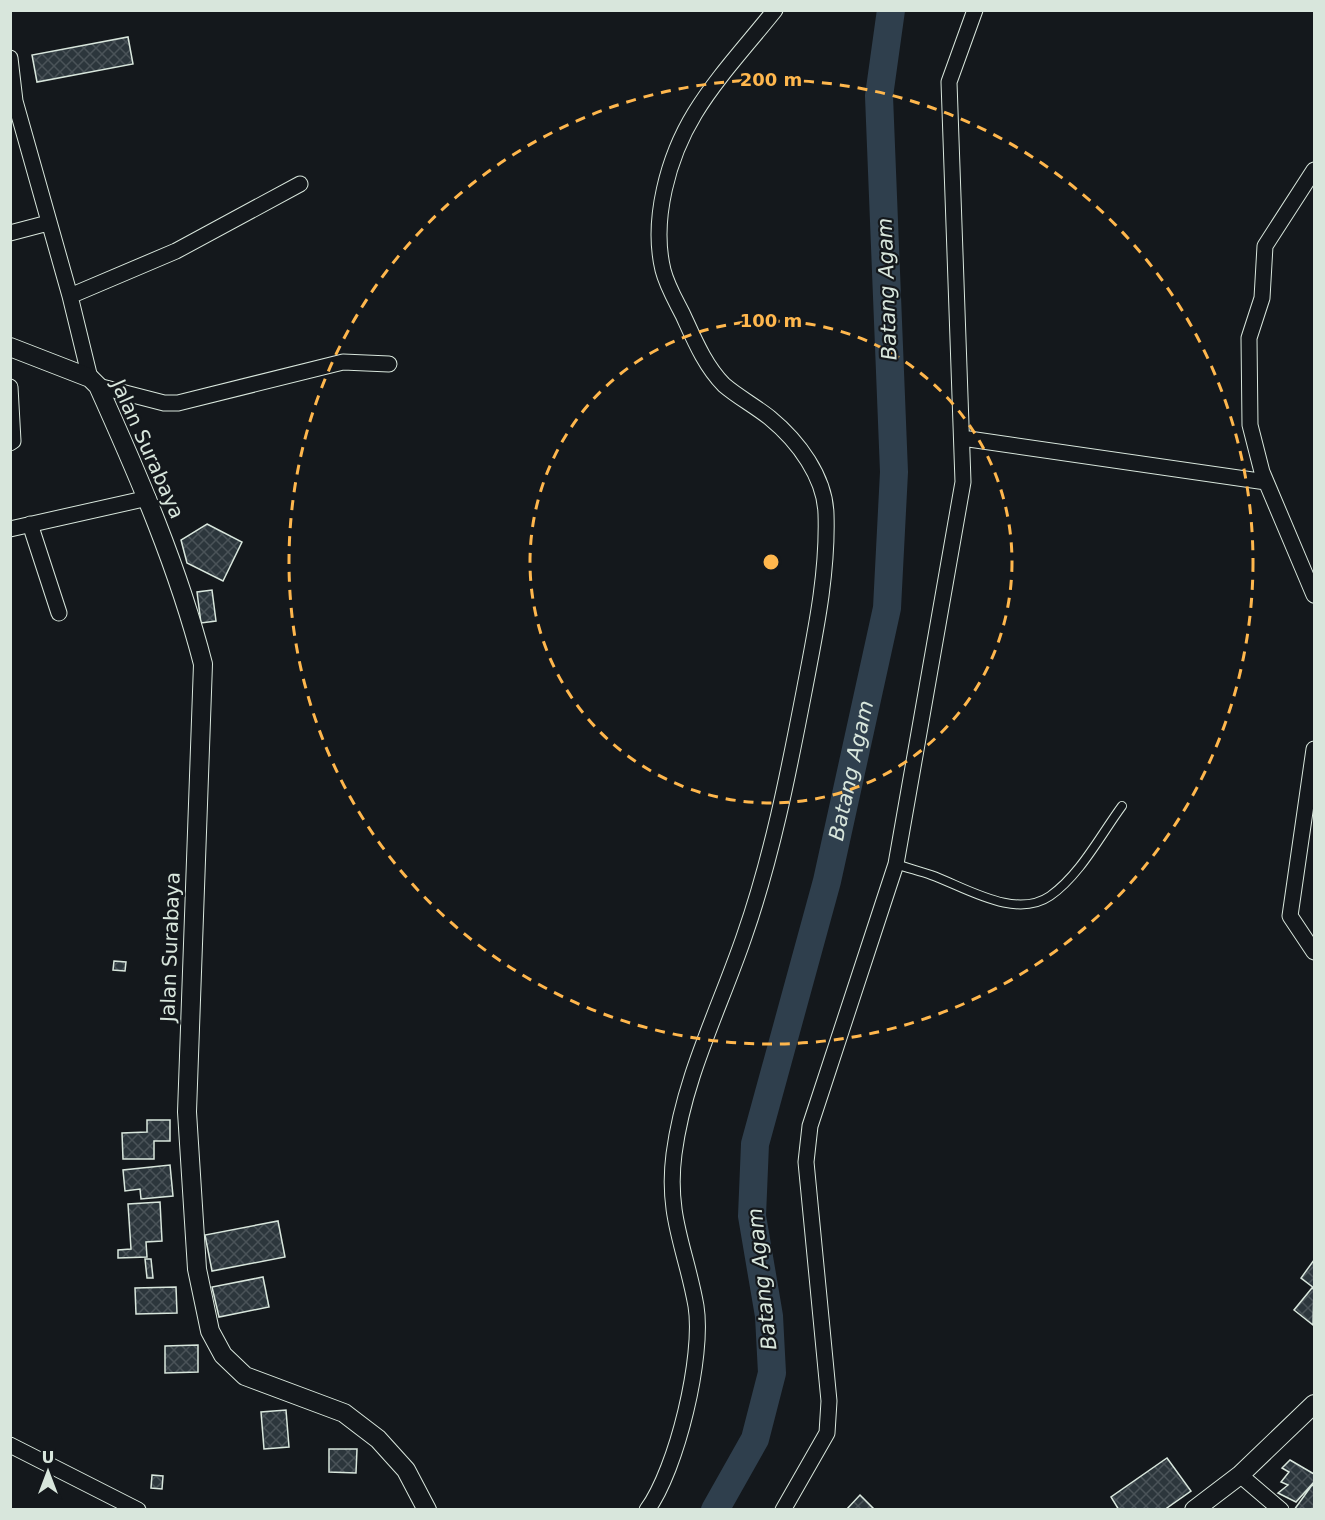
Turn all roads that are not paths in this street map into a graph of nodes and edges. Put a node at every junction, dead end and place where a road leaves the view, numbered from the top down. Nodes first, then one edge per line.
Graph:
1 (775, 10) edge
2 (975, 10) edge
3 (10, 58) edge
4 (1312, 179) edge
5 (300, 184) dead end
6 (48, 223) junction
7 (10, 232) edge
8 (70, 296) junction
9 (10, 347) edge
10 (388, 364) dead end
11 (94, 382) junction
12 (10, 387) edge
13 (962, 438) junction
14 (10, 443) edge
15 (1266, 482) junction
16 (148, 498) junction
17 (17, 523) edge
18 (1314, 595) edge
19 (59, 614) dead end
20 (1314, 749) edge
21 (1122, 806) dead end
22 (896, 864) junction
23 (1314, 951) edge
24 (1314, 1404) edge
25 (10, 1445) edge
26 (1240, 1475) junction
27 (138, 1509) edge
28 (427, 1509) edge
29 (647, 1509) edge
30 (783, 1509) edge
31 (1194, 1509) edge
32 (1281, 1509) edge

1 - 29 street
2 - 13 street
3 - 6 street
4 - 15 street
5 - 8 street
6 - 7 street
6 - 8 street
8 - 11 street
9 - 11 street, Jalan Surabaya
10 - 11 street
11 - 16 street, Jalan Surabaya
12 - 14 street
13 - 15 street
13 - 22 street
15 - 18 street
16 - 17 street
16 - 28 street, Jalan Surabaya
17 - 19 street
20 - 23 street
21 - 22 lane
22 - 30 street
24 - 26 street
25 - 27 street
26 - 31 street
26 - 32 street

